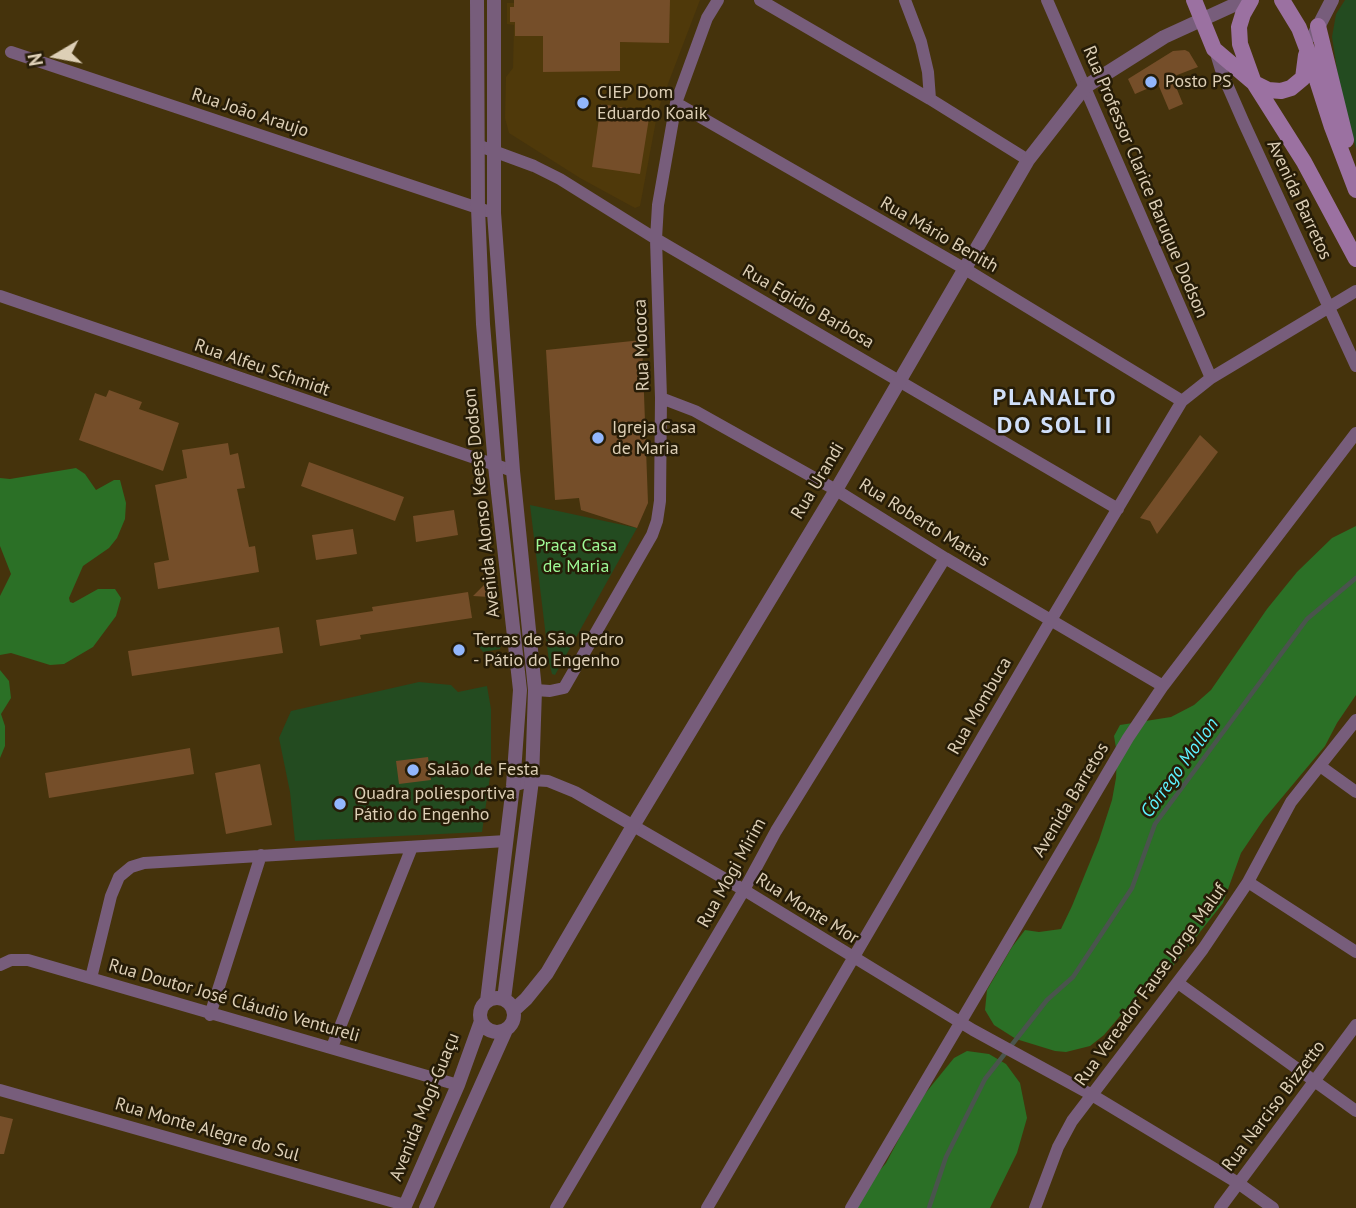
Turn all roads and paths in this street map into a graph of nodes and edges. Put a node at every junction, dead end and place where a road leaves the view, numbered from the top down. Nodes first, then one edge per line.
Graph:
1 (477, 0) edge
2 (494, 0) edge
3 (718, 0) edge
4 (760, 0) edge
5 (905, 0) edge
6 (1047, 0) edge
7 (1194, 0) edge
8 (1245, 0) edge
9 (1251, 0) edge
10 (1283, 0) edge
11 (1332, 0) edge
12 (1201, 18) junction
13 (1318, 26) junction
14 (1214, 49) junction
15 (1307, 49) junction
16 (11, 52) dead end
17 (1254, 83) junction
18 (1085, 87) junction
19 (930, 99) junction
20 (676, 103) junction
21 (477, 145) junction
22 (493, 151) junction
23 (1028, 159) junction
24 (1356, 188) edge
25 (478, 208) junction
26 (494, 213) junction
27 (656, 239) junction
28 (1356, 259) edge
29 (965, 269) junction
30 (1356, 291) edge
31 (0, 296) edge
32 (1330, 307) junction
33 (1356, 366) edge
34 (1211, 379) junction
35 (900, 380) junction
36 (662, 398) junction
37 (1182, 401) junction
38 (1356, 433) edge
39 (495, 466) junction
40 (513, 471) junction
41 (836, 490) junction
42 (1118, 509) junction
43 (945, 558) junction
44 (1051, 620) junction
45 (1163, 686) junction
46 (535, 690) junction
47 (1356, 720) edge
48 (1320, 766) junction
49 (532, 780) junction
50 (513, 786) junction
51 (1356, 792) edge
52 (633, 825) junction
53 (506, 841) junction
54 (412, 847) junction
55 (261, 856) junction
56 (1248, 881) junction
57 (744, 890) junction
58 (1356, 952) edge
59 (853, 958) junction
60 (0, 965) edge
61 (91, 978) junction
62 (1178, 983) junction
63 (487, 1001) junction
64 (509, 1004) junction
65 (211, 1015) junction
66 (481, 1021) junction
67 (961, 1021) junction
68 (1356, 1025) edge
69 (506, 1030) junction
70 (332, 1047) junction
71 (1314, 1081) junction
72 (458, 1085) junction
73 (0, 1090) edge
74 (1091, 1095) junction
75 (1356, 1111) edge
76 (1238, 1183) junction
77 (405, 1206) edge
78 (426, 1208) edge
79 (556, 1208) edge
80 (707, 1208) edge
81 (851, 1208) edge
82 (1035, 1208) edge
83 (1220, 1208) edge
84 (1273, 1208) edge

1 - 21 street, Avenida Alonso Keese Dodson
2 - 22 street, Avenida Alonso Keese Dodson
3 - 20 street, Rua Mococa
4 - 19 street
5 - 19 street
6 - 18 street, Rua Professor Clarice Baruque Dodson
7 - 12 main road
8 - 12 street, Rua Urandi
9 - 17 main road
10 - 15 main road
11 - 13 street
12 - 14 main road
12 - 18 street, Rua Urandi
13 - 15 street
13 - 24 main road
14 - 17 main road
14 - 32 street, Avenida Barretos
15 - 17 main road
15 - 24 main road
16 - 25 street, Rua João Araujo
17 - 28 main road
18 - 23 street, Rua Urandi
18 - 34 street, Rua Professor Clarice Baruque Dodson
19 - 23 street
20 - 27 street, Rua Mococa
20 - 29 street, Rua Mário Benith
21 - 22 street, Rua Egidio Barbosa
21 - 25 street, Avenida Alonso Keese Dodson
22 - 26 street, Avenida Alonso Keese Dodson
22 - 27 street, Rua Egidio Barbosa
23 - 29 street, Rua Urandi
25 - 26 street, Rua João Araujo
25 - 39 street, Avenida Alonso Keese Dodson
26 - 40 street, Avenida Alonso Keese Dodson
27 - 35 street, Rua Egidio Barbosa
27 - 36 street, Rua Mococa
29 - 35 street, Rua Urandi
29 - 37 street, Rua Mário Benith
30 - 32 street, Rua Mombuca
31 - 39 street, Rua Alfeu Schmidt
32 - 33 street, Avenida Barretos
32 - 34 street, Rua Mombuca
34 - 37 street, Rua Mombuca
35 - 41 street, Rua Urandi
35 - 42 street, Rua Egidio Barbosa
36 - 41 street, Rua Roberto Matias
36 - 46 street, Rua Mococa
37 - 42 street, Rua Mombuca
38 - 45 street, Avenida Barretos
39 - 40 street, Rua Alfeu Schmidt
39 - 50 street, Avenida Alonso Keese Dodson
40 - 46 street, Avenida Alonso Keese Dodson
41 - 43 street, Rua Roberto Matias
41 - 52 street, Rua Urandi
42 - 44 street, Rua Mombuca
43 - 44 street, Rua Roberto Matias
43 - 57 street, Rua Mogi Mirim
44 - 45 street, Rua Roberto Matias
44 - 59 street, Rua Mombuca
45 - 67 street, Avenida Barretos
46 - 49 street, Avenida Alonso Keese Dodson
47 - 48 street, Rua Vereador Fause Jorge Maluf
48 - 51 street
48 - 56 street, Rua Vereador Fause Jorge Maluf
49 - 50 street
49 - 52 street, Rua Monte Mor
49 - 64 street, Avenida Alonso Keese Dodson
50 - 53 street, Avenida Alonso Keese Dodson
52 - 57 street, Rua Monte Mor
52 - 64 street, Rua Urandi
53 - 54 street
53 - 63 street, Avenida Alonso Keese Dodson
54 - 55 street
54 - 70 street
55 - 61 street
55 - 65 street
56 - 58 street
56 - 62 street, Rua Vereador Fause Jorge Maluf
57 - 59 street, Rua Monte Mor
57 - 79 street, Rua Mogi Mirim
59 - 67 street, Rua Monte Mor
59 - 80 street, Rua Mombuca
60 - 61 street, Rua Doutor José Cláudio Ventureli
61 - 65 street, Rua Doutor José Cláudio Ventureli
62 - 71 street
62 - 74 street, Rua Vereador Fause Jorge Maluf
63 - 64 street
63 - 66 street
64 - 69 street
65 - 70 street, Rua Doutor José Cláudio Ventureli
66 - 69 street
66 - 72 street, Avenida Mogi-Guaçu
67 - 74 street, Rua Monte Mor
67 - 81 street, Avenida Barretos
68 - 71 street, Rua Narciso Bizzetto
69 - 78 street
70 - 72 street, Rua Doutor José Cláudio Ventureli
71 - 75 street
71 - 76 street, Rua Narciso Bizzetto
72 - 77 street, Avenida Mogi-Guaçu
73 - 77 street, Rua Monte Alegre do Sul
74 - 76 street, Rua Monte Mor
74 - 82 street, Rua Vereador Fause Jorge Maluf
76 - 83 street, Rua Narciso Bizzetto
76 - 84 street, Rua Monte Mor

